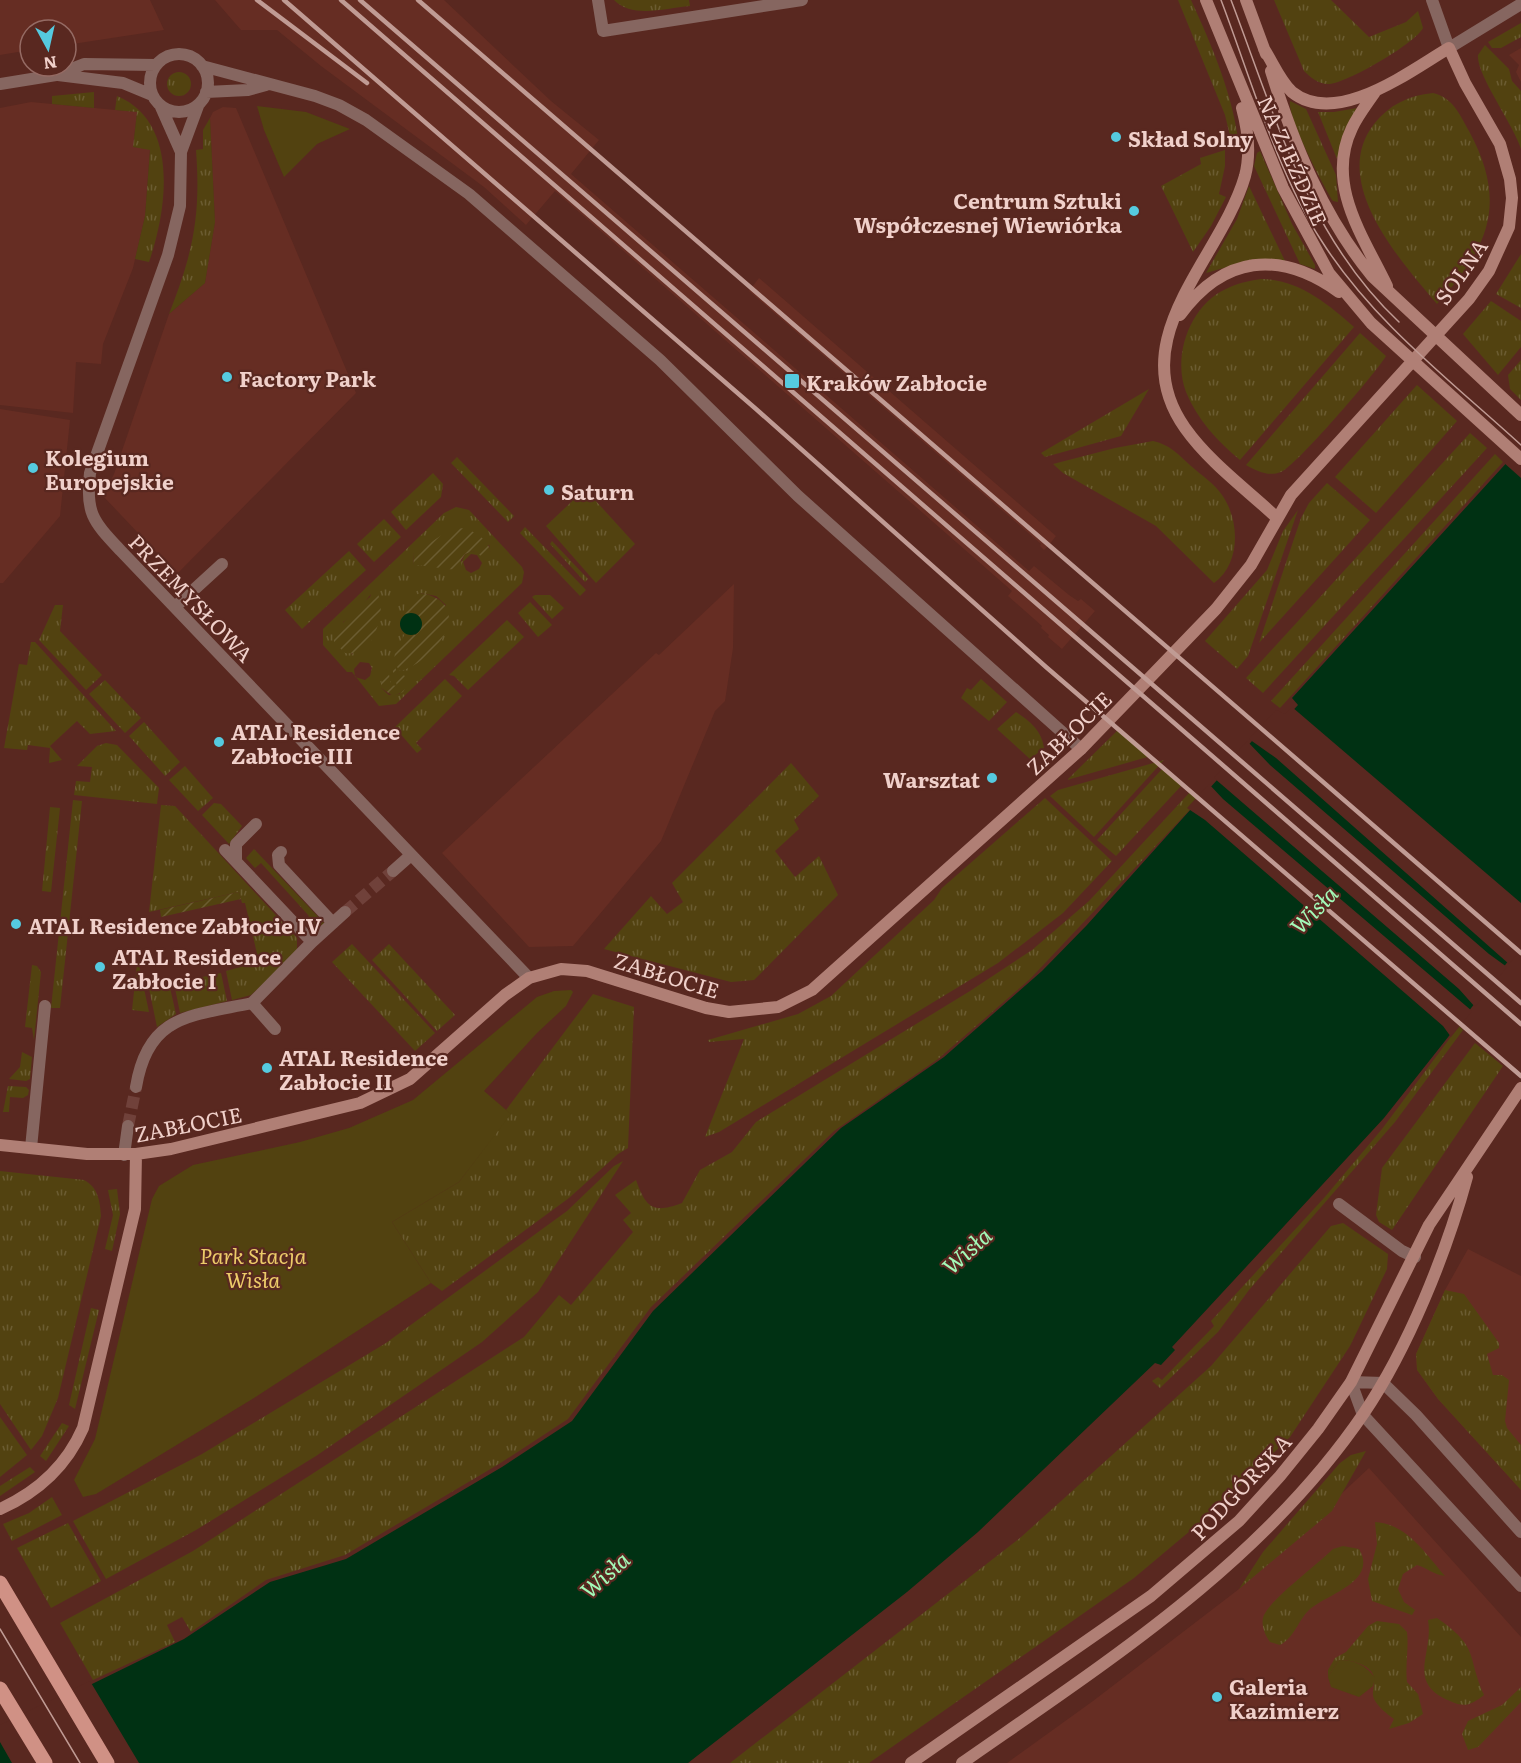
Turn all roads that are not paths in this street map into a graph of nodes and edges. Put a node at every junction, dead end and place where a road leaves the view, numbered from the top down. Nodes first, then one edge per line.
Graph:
1 (598, 0) edge
2 (802, 0) edge
3 (1206, 0) edge
4 (1246, 0) edge
5 (1432, 0) edge
6 (1521, 4) edge
7 (1449, 48) junction
8 (1264, 49) junction
9 (156, 65) junction
10 (78, 66) edge
11 (202, 66) junction
12 (1232, 66) junction
13 (37, 78) edge
14 (78, 78) edge
15 (0, 84) edge
16 (266, 85) junction
17 (206, 92) junction
18 (1375, 92) junction
19 (152, 95) junction
20 (198, 106) junction
21 (161, 107) junction
22 (181, 152) junction
23 (1390, 292) junction
24 (1348, 298) junction
25 (1167, 343) junction
26 (1521, 415) edge
27 (1521, 459) edge
28 (1276, 517) junction
29 (222, 564) dead end
30 (176, 607) junction
31 (1081, 749) junction
32 (256, 824) dead end
33 (225, 850) dead end
34 (281, 852) dead end
35 (411, 855) junction
36 (236, 860) junction
37 (393, 871) tunnel mouth
38 (345, 912) tunnel mouth
39 (333, 923) junction
40 (312, 942) junction
41 (529, 978) junction
42 (252, 1003) junction
43 (45, 1006) dead end
44 (275, 1029) dead end
45 (136, 1087) tunnel mouth
46 (1521, 1088) edge
47 (128, 1126) tunnel mouth
48 (0, 1145) edge
49 (31, 1148) junction
50 (130, 1154) junction
51 (1469, 1167) junction
52 (1339, 1204) dead end
53 (1414, 1257) junction
54 (1351, 1382) junction
55 (1383, 1383) junction
56 (1363, 1414) junction
57 (0, 1509) edge
58 (1521, 1532) edge
59 (0, 1583) edge
60 (1521, 1586) edge
61 (0, 1689) edge
62 (45, 1763) edge
63 (107, 1763) edge
64 (911, 1763) edge
65 (962, 1763) edge

1 - 2 street
3 - 12 street, NA ZJEŹDZIE
4 - 8 street, NA ZJEŹDZIE
5 - 7 street, SOLNA
6 - 7 street
7 - 18 street
7 - 28 street, SOLNA
8 - 18 street
8 - 23 street, NA ZJEŹDZIE
9 - 10 street
9 - 11 street
9 - 19 street
11 - 16 street
11 - 17 street
12 - 24 street, NA ZJEŹDZIE
12 - 25 street
13 - 15 street
14 - 19 street
16 - 17 street
16 - 31 street
17 - 20 street
18 - 23 street
19 - 21 street
20 - 21 street
20 - 22 street, PRZEMYSŁOWA
21 - 22 street, PRZEMYSŁOWA
22 - 30 street, PRZEMYSŁOWA
23 - 26 street, NA ZJEŹDZIE
24 - 25 street
24 - 27 street, NA ZJEŹDZIE
25 - 28 street
28 - 31 street, ZABŁOCIE
29 - 30 street
30 - 35 street, PRZEMYSŁOWA
31 - 41 street, ZABŁOCIE
32 - 36 street
33 - 36 street
34 - 39 street
35 - 37 street
35 - 41 street, PRZEMYSŁOWA
36 - 40 street
38 - 39 street
39 - 40 street
40 - 42 street
41 - 50 street, ZABŁOCIE
42 - 44 street
42 - 45 street
43 - 49 street
46 - 51 street, PODGÓRSKA
47 - 50 street
48 - 49 street, ZABŁOCIE
49 - 50 street, ZABŁOCIE
50 - 57 street
51 - 53 street, PODGÓRSKA
51 - 55 street, PODGÓRSKA
52 - 53 street
53 - 54 street, PODGÓRSKA
54 - 55 street
54 - 56 street
54 - 64 street, PODGÓRSKA
55 - 56 street, PODGÓRSKA
55 - 58 street
56 - 60 street
56 - 65 street, PODGÓRSKA
59 - 63 main road
61 - 62 main road

